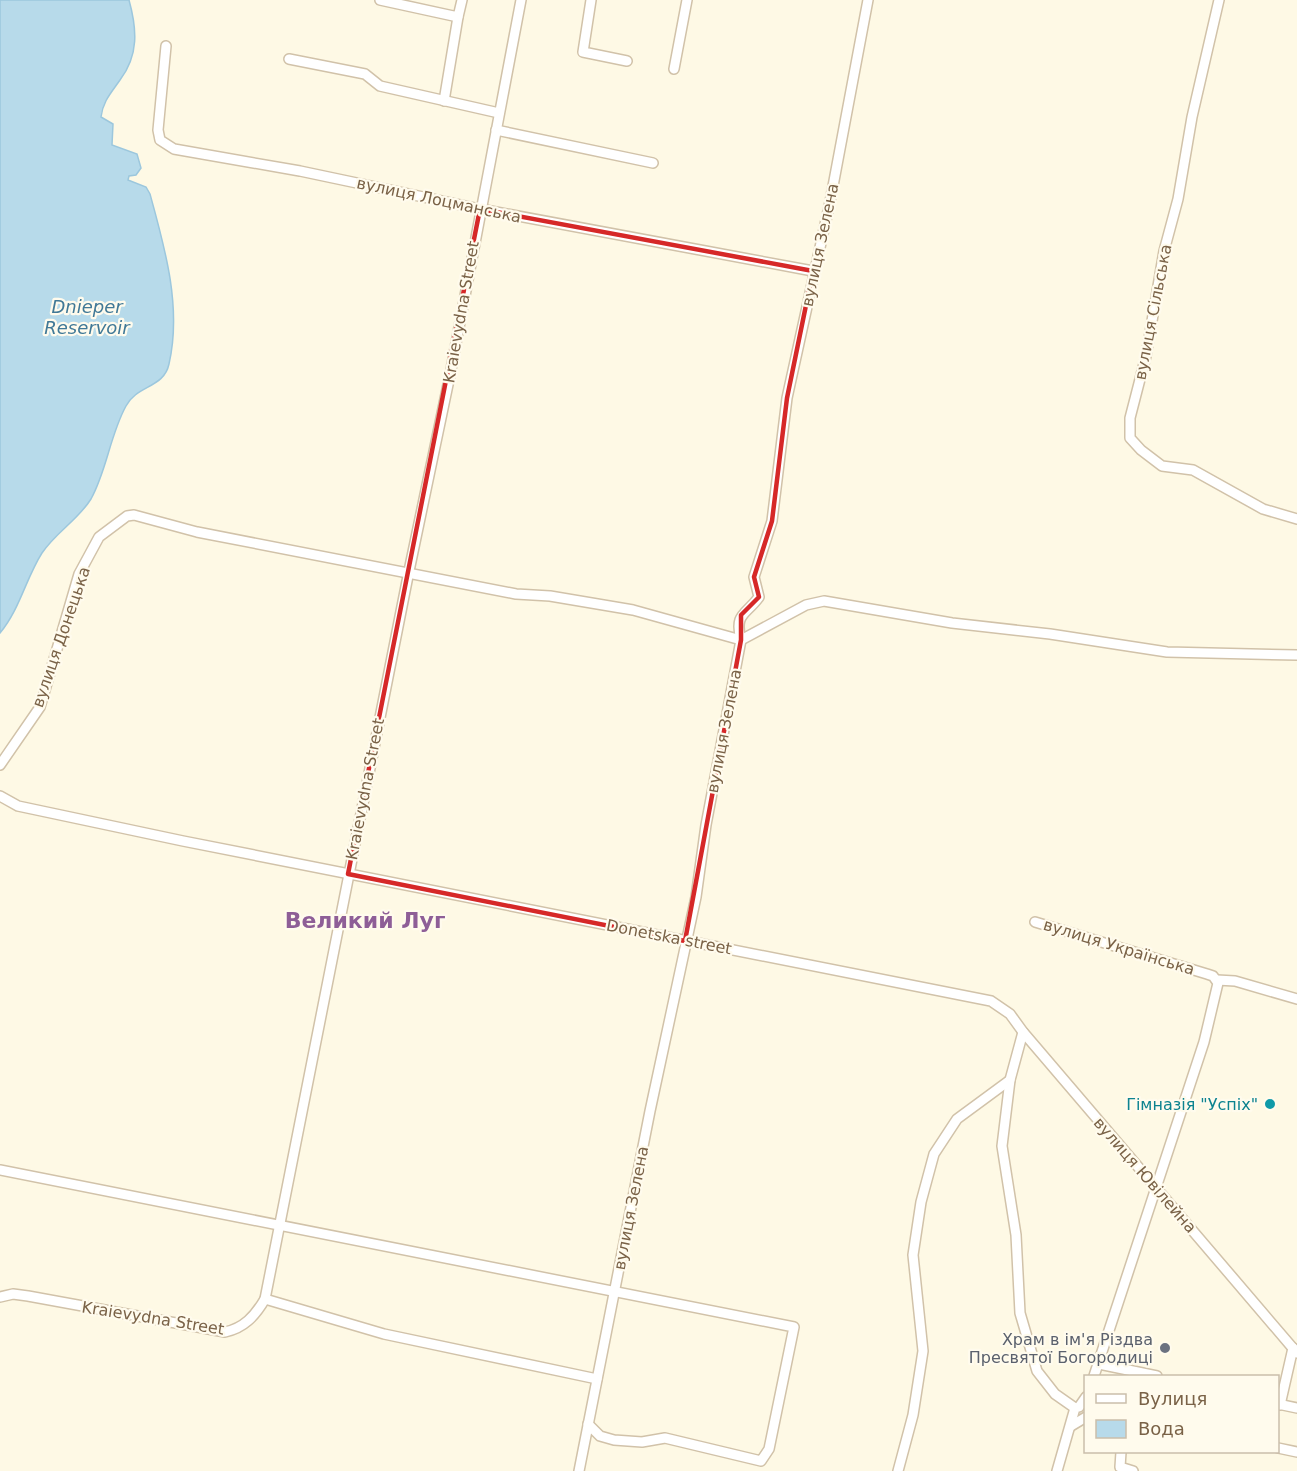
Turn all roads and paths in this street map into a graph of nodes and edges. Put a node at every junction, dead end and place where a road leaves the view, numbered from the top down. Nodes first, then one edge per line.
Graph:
1 (380, 0) edge
2 (462, 0) edge
3 (521, 0) edge
4 (591, 0) edge
5 (687, 0) edge
6 (868, 0) edge
7 (1219, 0) edge
8 (458, 17) junction
9 (166, 46) dead end
10 (289, 59) dead end
11 (627, 61) dead end
12 (674, 69) dead end
13 (444, 101) junction
14 (499, 113) junction
15 (496, 130) junction
16 (654, 163) dead end
17 (480, 209) junction
18 (813, 272) junction
19 (1297, 519) edge
20 (409, 571) junction
21 (741, 640) junction
22 (1297, 655) edge
23 (0, 765) edge
24 (0, 796) edge
25 (348, 874) junction
26 (1035, 922) dead end
27 (686, 940) junction
28 (1217, 980) junction
29 (1297, 999) edge
30 (991, 1000) joint
31 (1023, 1032) junction
32 (1010, 1080) junction
33 (0, 1170) edge
34 (1157, 1189) junction
35 (279, 1224) junction
36 (615, 1291) junction
37 (0, 1298) edge
38 (265, 1299) junction
39 (1295, 1350) edge
40 (1099, 1364) junction
41 (1095, 1375) edge
42 (1148, 1375) edge
43 (597, 1379) junction
44 (1084, 1402) edge
45 (1279, 1404) edge
46 (1075, 1408) junction
47 (1297, 1408) edge
48 (1084, 1418) edge
49 (588, 1424) junction
50 (1071, 1426) junction
51 (1279, 1448) edge
52 (1297, 1452) edge
53 (1121, 1453) edge
54 (579, 1471) edge
55 (898, 1471) edge
56 (1057, 1471) edge
57 (1133, 1471) edge

1 - 8 street
2 - 8 street
3 - 14 street, Kraievydna Street
4 - 11 street
5 - 12 street
6 - 18 street, вулиця Зелена
7 - 19 street, вулиця Сільська
8 - 13 street
9 - 17 street, вулиця Лоцманська
10 - 13 street
13 - 14 street
14 - 15 street, Kraievydna Street
15 - 16 street
15 - 17 street, Kraievydna Street
17 - 18 street, вулиця Лоцманська
17 - 20 street, Kraievydna Street
18 - 21 street, вулиця Зелена
20 - 21 street, вулиця Донецька
20 - 23 street, вулиця Донецька
20 - 25 street, Kraievydna Street
21 - 22 street
21 - 27 street, вулиця Зелена
24 - 25 street
25 - 27 street, Donetska street
25 - 35 street, Kraievydna Street
26 - 28 street, вулиця Українська
27 - 30 street, Donetska street
27 - 36 street, вулиця Зелена
28 - 29 street
28 - 34 street, вулиця Українська
30 - 31 street, вулиця Ювілейна
31 - 32 street
31 - 34 street, вулиця Ювілейна
32 - 46 street
32 - 55 street
33 - 35 street
34 - 39 street, вулиця Ювілейна
34 - 40 street, вулиця Українська
35 - 36 street
35 - 38 street, Kraievydna Street
36 - 43 street, вулиця Зелена
36 - 49 street
37 - 38 street, Kraievydna Street
38 - 43 street
39 - 45 street
40 - 41 street, вулиця Українська
40 - 42 street
43 - 49 street, вулиця Зелена
44 - 46 street
45 - 47 street
46 - 50 street
48 - 50 street
49 - 54 street, вулиця Зелена
50 - 56 street
51 - 52 street
53 - 57 street

